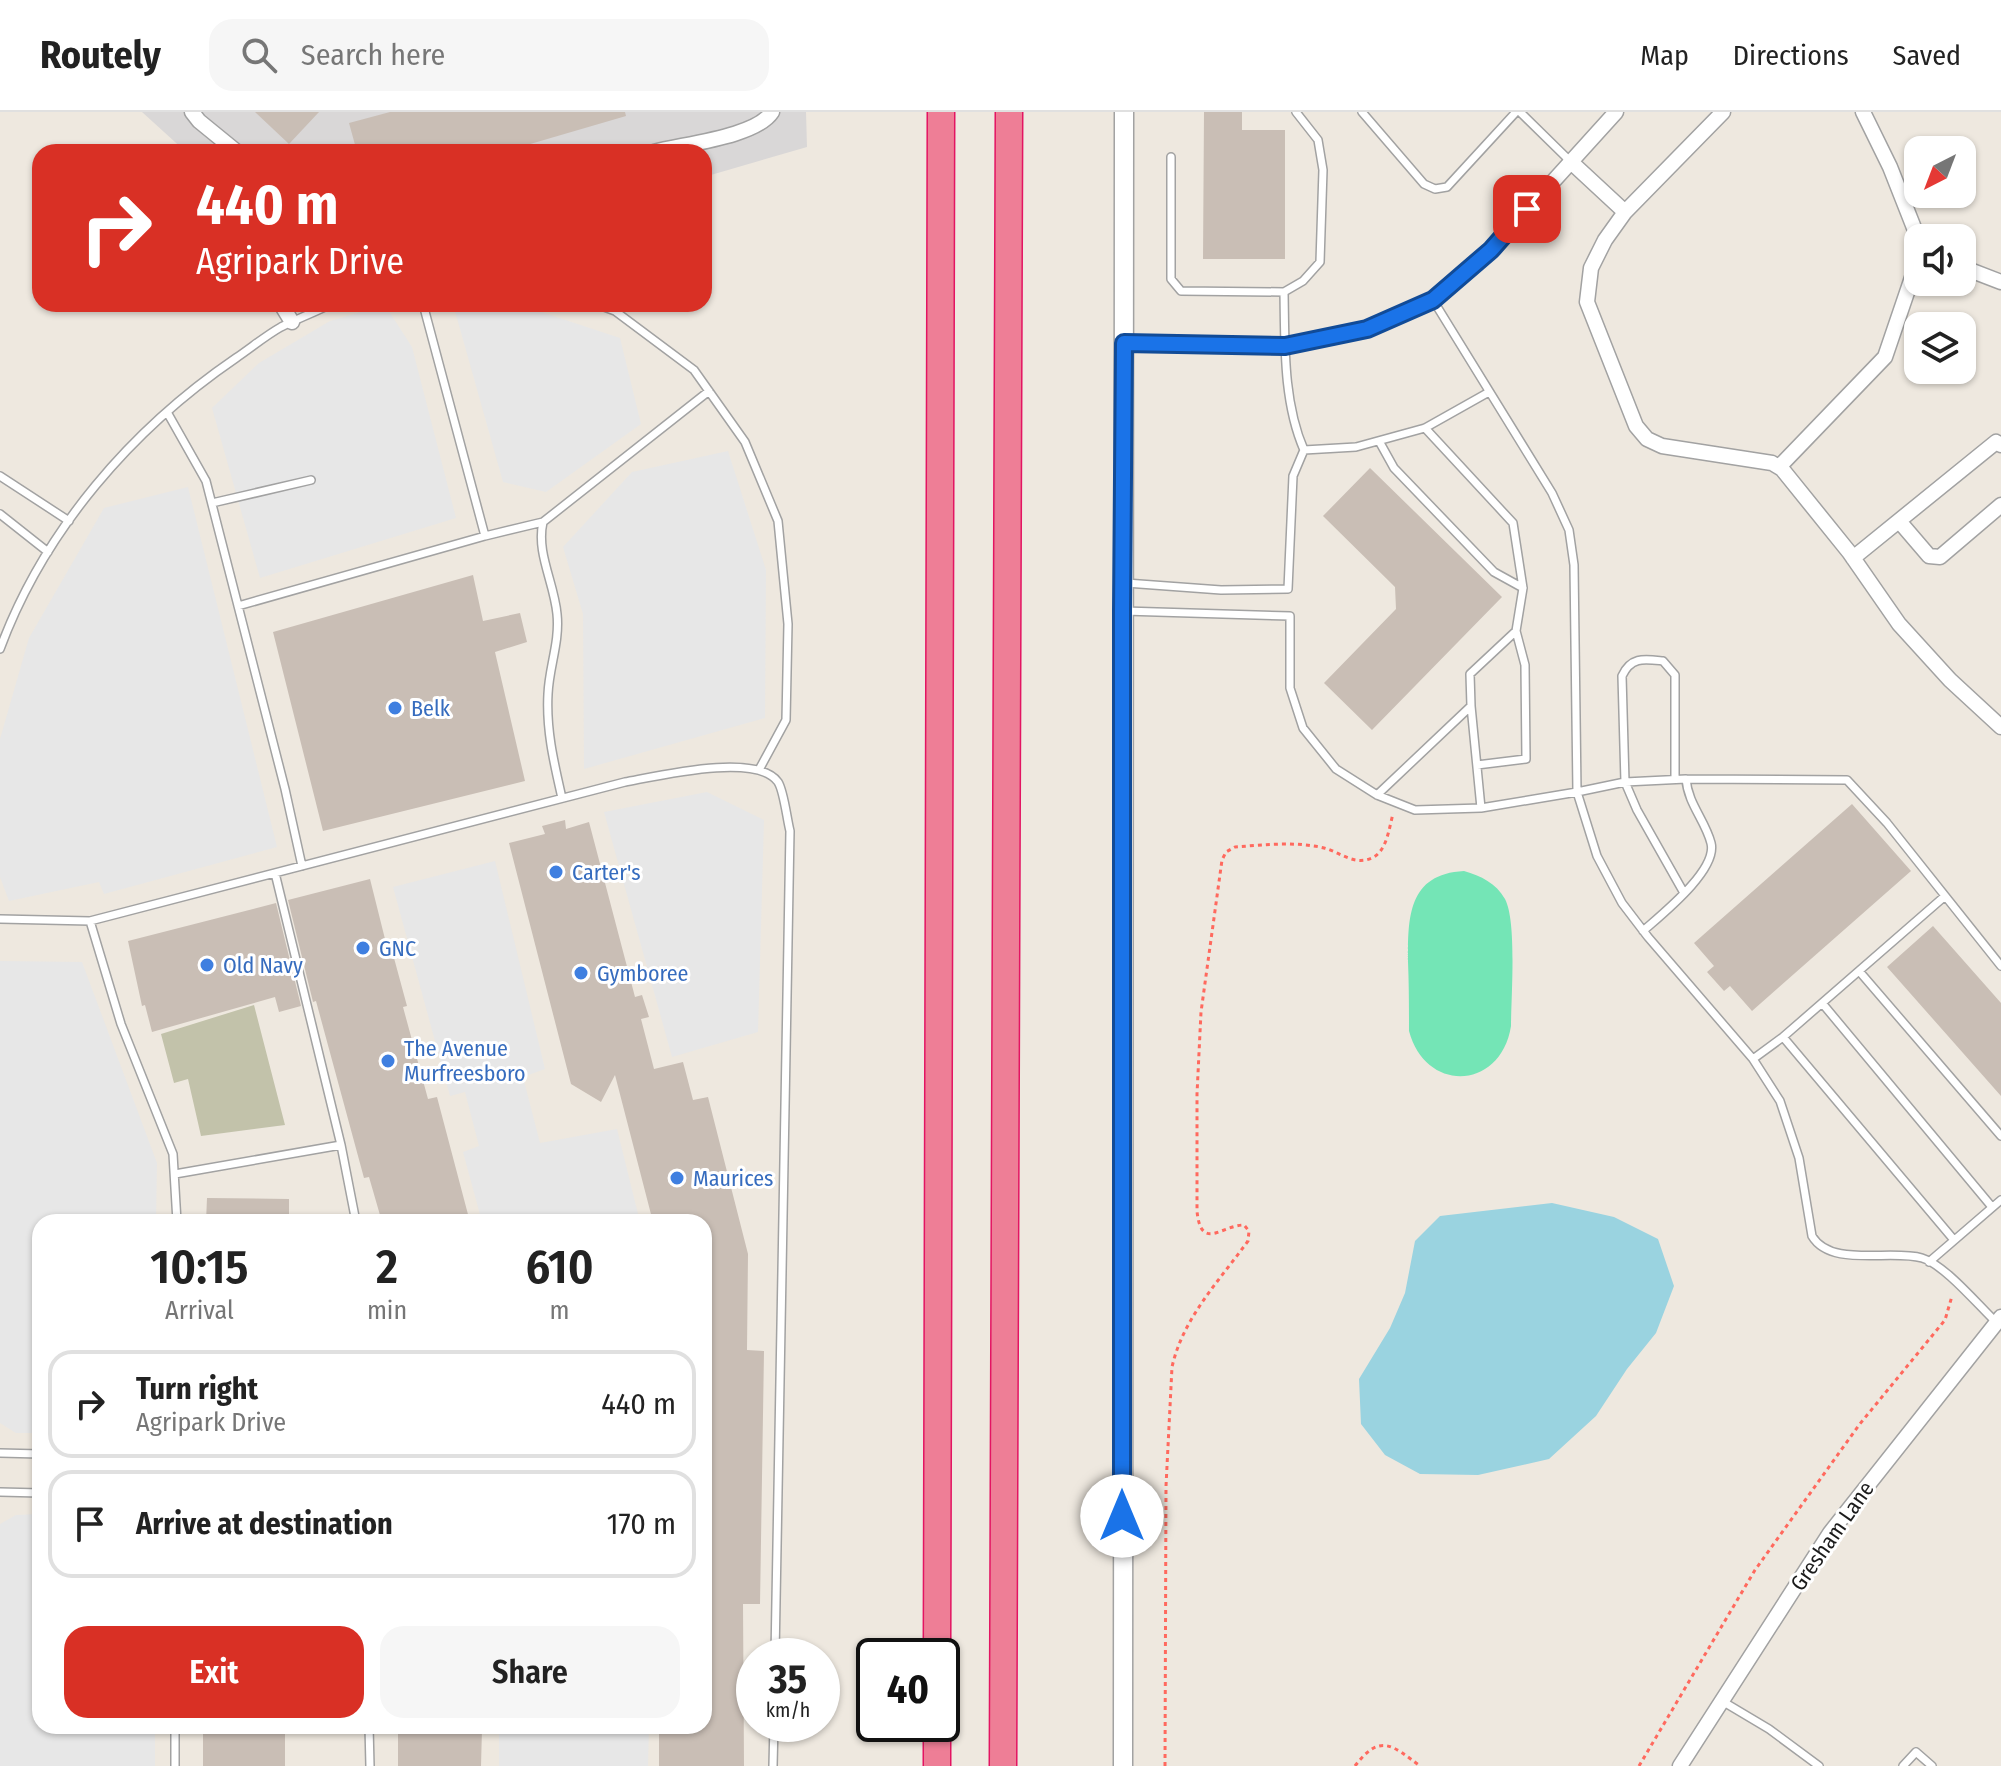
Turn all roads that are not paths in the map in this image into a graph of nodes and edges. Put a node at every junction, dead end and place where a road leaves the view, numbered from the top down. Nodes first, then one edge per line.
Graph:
1 (192, 112) edge
2 (772, 112) edge
3 (941, 112) edge
4 (1009, 112) edge
5 (1124, 112) edge
6 (1296, 112) edge
7 (1362, 112) edge
8 (1518, 112) edge
9 (1616, 112) edge
10 (1723, 112) edge
11 (1863, 112) edge
12 (228, 144) edge
13 (692, 144) edge
14 (1171, 157) dead end
15 (1570, 161) junction
16 (1625, 212) junction
17 (1912, 224) edge
18 (1976, 272) edge
19 (2001, 282) edge
20 (1284, 292) junction
21 (1906, 296) edge
22 (1433, 300) junction
23 (286, 312) edge
24 (314, 312) edge
25 (425, 312) edge
26 (616, 312) edge
27 (292, 322) junction
28 (1124, 343) junction
29 (1285, 346) junction
30 (709, 391) junction
31 (1489, 392) junction
32 (167, 412) junction
33 (1425, 428) junction
34 (1379, 441) junction
35 (2001, 445) edge
36 (1304, 450) junction
37 (1779, 467) junction
38 (0, 476) edge
39 (311, 480) dead end
40 (212, 503) junction
41 (2001, 505) edge
42 (0, 514) edge
43 (69, 521) junction
44 (1899, 521) junction
45 (543, 522) junction
46 (485, 536) junction
47 (48, 552) junction
48 (1853, 558) junction
49 (1124, 583) junction
50 (1523, 588) junction
51 (238, 606) junction
52 (1122, 611) junction
53 (1516, 631) junction
54 (0, 649) edge
55 (1471, 706) junction
56 (2001, 727) edge
57 (1477, 765) junction
58 (760, 768) junction
59 (1675, 779) junction
60 (1686, 779) junction
61 (1625, 782) junction
62 (1577, 792) junction
63 (1377, 795) junction
64 (562, 798) junction
65 (1481, 808) junction
66 (302, 866) junction
67 (275, 873) junction
68 (1684, 893) junction
69 (1945, 896) junction
70 (0, 919) edge
71 (90, 921) junction
72 (1643, 931) junction
73 (2001, 966) edge
74 (1859, 971) junction
75 (1822, 1003) junction
76 (1783, 1037) junction
77 (1753, 1059) junction
78 (2001, 1136) edge
79 (341, 1145) junction
80 (175, 1174) junction
81 (2001, 1200) edge
82 (1992, 1207) junction
83 (177, 1214) edge
84 (354, 1214) edge
85 (1954, 1240) junction
86 (1929, 1262) junction
87 (1999, 1322) edge
88 (0, 1453) edge
89 (32, 1454) edge
90 (0, 1492) edge
91 (32, 1493) edge
92 (775, 1638) edge
93 (937, 1638) edge
94 (1722, 1701) junction
95 (175, 1734) edge
96 (369, 1734) edge
97 (774, 1742) edge
98 (937, 1742) edge
99 (175, 1766) edge
100 (370, 1766) edge
101 (773, 1766) edge
102 (937, 1766) edge
103 (1003, 1766) edge
104 (1123, 1766) edge
105 (1680, 1766) edge
106 (1819, 1766) edge
107 (1903, 1766) edge
108 (1932, 1766) edge

1 - 12 street
2 - 13 street
3 - 93 highway
4 - 103 highway
5 - 28 street
6 - 20 lane
7 - 8 lane
8 - 15 lane
9 - 15 street
10 - 16 street
11 - 17 street
14 - 20 lane
15 - 16 street
15 - 22 street
16 - 37 street
18 - 19 street
20 - 29 lane
21 - 37 street
22 - 29 street
22 - 31 lane
23 - 27 street
24 - 27 lane
25 - 46 lane
26 - 30 lane
27 - 32 lane
28 - 29 street
28 - 49 street
29 - 36 lane
30 - 45 lane
30 - 58 lane
31 - 33 lane
31 - 62 lane
32 - 40 lane
32 - 43 lane
33 - 34 lane
33 - 50 lane
34 - 36 lane
34 - 50 lane
35 - 44 street
36 - 49 lane
37 - 48 street
38 - 43 lane
39 - 40 lane
40 - 51 lane
41 - 44 street
42 - 47 lane
43 - 47 lane
44 - 48 street
45 - 46 lane
45 - 64 lane
46 - 51 lane
47 - 54 lane
48 - 56 street
49 - 52 street
50 - 53 lane
51 - 66 lane
52 - 63 lane
52 - 104 street
53 - 55 lane
53 - 57 lane
55 - 57 lane
55 - 63 lane
57 - 65 lane
58 - 64 lane
58 - 92 lane
59 - 60 lane
59 - 61 lane
59 - 61 lane
60 - 68 lane
60 - 69 lane
61 - 62 lane
61 - 68 lane
62 - 65 lane
62 - 72 lane
63 - 65 lane
64 - 66 lane
66 - 67 lane
67 - 71 lane
67 - 79 lane
68 - 72 lane
69 - 73 lane
69 - 74 lane
70 - 71 lane
71 - 80 lane
72 - 77 lane
74 - 75 lane
74 - 78 lane
75 - 76 lane
75 - 82 lane
76 - 77 lane
76 - 85 lane
77 - 86 lane
79 - 80 lane
79 - 84 lane
80 - 83 lane
81 - 82 lane
82 - 85 lane
85 - 86 lane
86 - 87 lane
87 - 94 street, Gresham Lane
88 - 89 lane
90 - 91 lane
94 - 105 street, Gresham Lane
94 - 106 lane
95 - 99 lane
96 - 100 lane
97 - 101 lane
98 - 102 highway
107 - 108 lane

